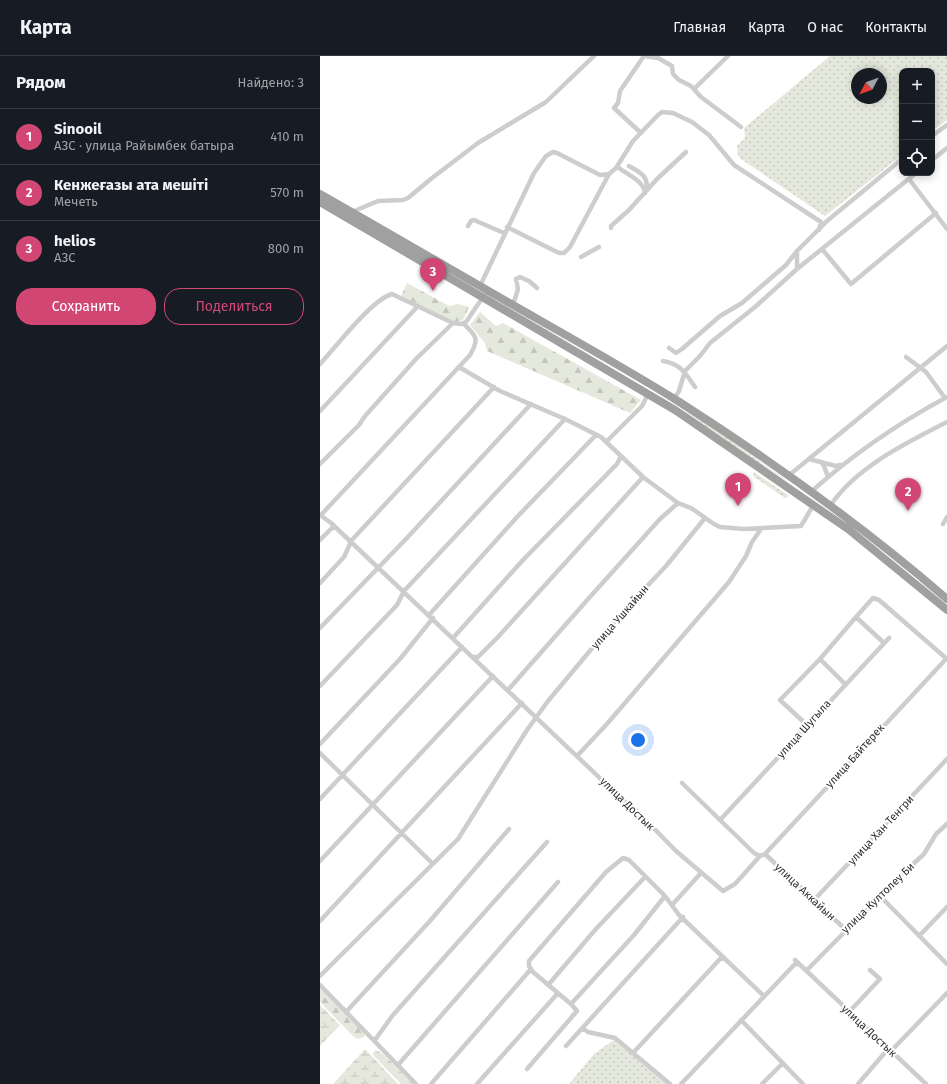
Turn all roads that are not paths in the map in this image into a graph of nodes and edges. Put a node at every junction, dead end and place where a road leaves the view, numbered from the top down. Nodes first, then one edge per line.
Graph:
1 (594, 56) edge
2 (644, 56) edge
3 (728, 56) edge
4 (694, 89) junction
5 (947, 125) edge
6 (741, 127) dead end
7 (641, 133) junction
8 (935, 134) edge
9 (946, 150) edge
10 (686, 152) dead end
11 (935, 158) edge
12 (899, 161) edge
13 (629, 166) dead end
14 (618, 168) dead end
15 (609, 174) junction
16 (912, 176) edge
17 (909, 179) junction
18 (645, 193) junction
19 (320, 194) edge
20 (320, 202) edge
21 (936, 213) junction
22 (348, 214) junction
23 (468, 226) dead end
24 (507, 227) junction
25 (611, 228) dead end
26 (947, 229) edge
27 (818, 230) junction
28 (504, 233) junction
29 (599, 247) dead end
30 (822, 249) junction
31 (797, 251) junction
32 (581, 257) dead end
33 (797, 269) junction
34 (480, 286) junction
35 (537, 288) dead end
36 (483, 297) junction
37 (513, 305) junction
38 (418, 306) junction
39 (453, 323) junction
40 (464, 324) junction
41 (947, 346) edge
42 (669, 348) dead end
43 (906, 357) dead end
44 (663, 361) dead end
45 (320, 364) edge
46 (459, 367) junction
47 (919, 368) junction
48 (685, 371) junction
49 (494, 387) junction
50 (695, 387) dead end
51 (648, 394) junction
52 (946, 398) edge
53 (674, 399) junction
54 (531, 404) junction
55 (320, 411) edge
56 (565, 418) junction
57 (947, 422) edge
58 (596, 435) junction
59 (606, 442) junction
60 (621, 456) junction
61 (809, 459) junction
62 (821, 462) junction
63 (320, 464) edge
64 (842, 465) junction
65 (788, 476) junction
66 (828, 477) junction
67 (643, 478) junction
68 (812, 498) junction
69 (678, 503) junction
70 (830, 506) junction
71 (320, 515) edge
72 (947, 517) edge
73 (705, 518) junction
74 (943, 524) dead end
75 (334, 526) junction
76 (761, 529) junction
77 (320, 540) edge
78 (351, 542) junction
79 (378, 568) junction
80 (320, 583) edge
81 (404, 591) junction
82 (947, 598) edge
83 (947, 610) edge
84 (431, 616) junction
85 (856, 617) junction
86 (320, 628) edge
87 (453, 638) junction
88 (889, 638) dead end
89 (884, 643) junction
90 (462, 647) junction
91 (472, 657) junction
92 (820, 659) junction
93 (946, 659) edge
94 (493, 676) junction
95 (845, 684) junction
96 (320, 686) edge
97 (508, 690) junction
98 (522, 703) junction
99 (536, 717) junction
100 (807, 725) junction
101 (320, 744) edge
102 (320, 752) edge
103 (577, 756) junction
104 (947, 759) edge
105 (343, 775) junction
106 (682, 783) dead end
107 (320, 799) edge
108 (373, 805) junction
109 (720, 820) junction
110 (947, 824) edge
111 (509, 828) dead end
112 (402, 834) junction
113 (547, 842) dead end
114 (762, 855) junction
115 (320, 861) edge
116 (432, 863) junction
117 (701, 873) junction
118 (645, 877) junction
119 (558, 882) dead end
120 (719, 889) joint
121 (665, 896) junction
122 (880, 896) junction
123 (814, 900) junction
124 (672, 905) junction
125 (947, 907) edge
126 (683, 917) junction
127 (320, 921) edge
128 (846, 930) junction
129 (918, 936) junction
130 (724, 958) junction
131 (947, 964) edge
132 (531, 969) junction
133 (870, 970) dead end
134 (806, 971) junction
135 (320, 976) edge
136 (549, 984) junction
137 (320, 985) edge
138 (558, 993) junction
139 (947, 993) edge
140 (764, 996) junction
141 (571, 1004) junction
142 (346, 1012) junction
143 (849, 1012) junction
144 (741, 1020) junction
145 (582, 1028) junction
146 (374, 1040) junction
147 (566, 1046) dead end
148 (889, 1050) junction
149 (633, 1053) junction
150 (783, 1063) junction
151 (398, 1065) junction
152 (527, 1069) dead end
153 (416, 1084) edge
154 (431, 1084) edge
155 (477, 1084) edge
156 (670, 1084) edge
157 (681, 1084) edge
158 (762, 1084) edge
159 (803, 1084) edge
160 (858, 1084) edge
161 (926, 1084) edge

1 - 22 street
2 - 4 street
2 - 7 street
3 - 4 street
4 - 6 street
5 - 8 street
7 - 15 street
7 - 27 street
9 - 11 street
10 - 18 street
12 - 27 street
13 - 18 street
14 - 18 street
15 - 24 street
15 - 24 street
16 - 17 street
17 - 21 street
17 - 30 street
18 - 25 street
19 - 22 highway
20 - 22 highway
21 - 26 street
21 - 30 street
22 - 34 highway
22 - 36 highway
23 - 28 street
24 - 28 street
27 - 31 street
28 - 34 street
29 - 32 street
30 - 33 street
31 - 33 street
31 - 42 street
33 - 48 street
34 - 37 highway
35 - 37 street
36 - 40 street
36 - 51 highway
37 - 53 highway
38 - 39 street
38 - 45 street
38 - 55 street
39 - 40 street
39 - 63 street
40 - 46 street
41 - 47 street
43 - 47 street
44 - 48 street
46 - 49 street
46 - 71 street
47 - 52 street
47 - 61 street
48 - 50 street
48 - 53 street
49 - 54 street
49 - 78 street
51 - 59 street
51 - 68 highway
52 - 64 street
53 - 65 highway
54 - 56 street
54 - 79 street
56 - 58 street
56 - 81 street
57 - 70 street
58 - 59 street
58 - 84 street
59 - 60 street
60 - 67 street
60 - 87 street
61 - 62 street
61 - 65 street
62 - 64 street
62 - 66 street
64 - 66 street
65 - 68 highway
66 - 68 street
67 - 69 street
67 - 91 street
68 - 70 highway
68 - 76 street
68 - 83 highway
69 - 73 street
69 - 97 street
70 - 82 highway
71 - 75 street, улица Достык
72 - 74 street
73 - 76 street
73 - 99 street, улица Ушкайын
75 - 77 street
75 - 78 street, улица Достык
76 - 103 street
78 - 79 street, улица Достык
78 - 80 street
79 - 81 street, улица Достык
79 - 86 street
81 - 84 street, улица Достык
81 - 96 street
84 - 87 street, улица Достык
84 - 101 street
85 - 89 street
85 - 92 street
85 - 93 street
87 - 90 street, улица Достык
88 - 89 street, улица Шугыла
89 - 95 street, улица Шугыла
90 - 91 street, улица Достык
90 - 105 street
91 - 94 street, улица Достык
92 - 95 street
92 - 100 street
93 - 114 street, улица Байтерек
94 - 97 street, улица Достык
94 - 108 street
95 - 100 street, улица Шугыла
97 - 98 street, улица Достык
98 - 99 street, улица Достык
98 - 112 street
99 - 103 street, улица Достык
99 - 116 street, улица Ушкайын
100 - 109 street, улица Шугыла
102 - 105 street
103 - 117 street, улица Достык
104 - 123 street, улица Хан Тенгри
105 - 107 street
105 - 108 street
106 - 109 street, улица Аккайын
108 - 112 street
108 - 115 street
109 - 114 street, улица Аккайын
110 - 122 street, улица Култолеу Би
111 - 142 street
112 - 116 street
112 - 127 street
113 - 146 street
114 - 120 street, улица Байтерек
114 - 123 street, улица Аккайын
116 - 135 street, улица Ушкайын
117 - 120 street, улица Достык
117 - 124 street
118 - 121 street
118 - 132 street
118 - 136 street
119 - 151 street
121 - 124 street
121 - 141 street
122 - 128 street, улица Култолеу Би
122 - 129 street
123 - 128 street, улица Аккайын
124 - 126 street
125 - 129 street
126 - 130 street
126 - 145 street
128 - 134 street, улица Култолеу Би
129 - 131 street
130 - 140 street
130 - 149 street
132 - 136 street
132 - 154 street
133 - 143 street
134 - 140 street, улица Достык
134 - 143 street, улица Достык
136 - 138 street
137 - 142 street
138 - 141 street
138 - 155 street
139 - 148 street
140 - 144 street
141 - 152 street
142 - 146 street
143 - 148 street, улица Достык
144 - 150 street
144 - 157 street
145 - 147 street
145 - 149 street
146 - 151 street
148 - 160 street
148 - 161 street, улица Достык
149 - 156 street
150 - 158 street
150 - 159 street
151 - 153 street

